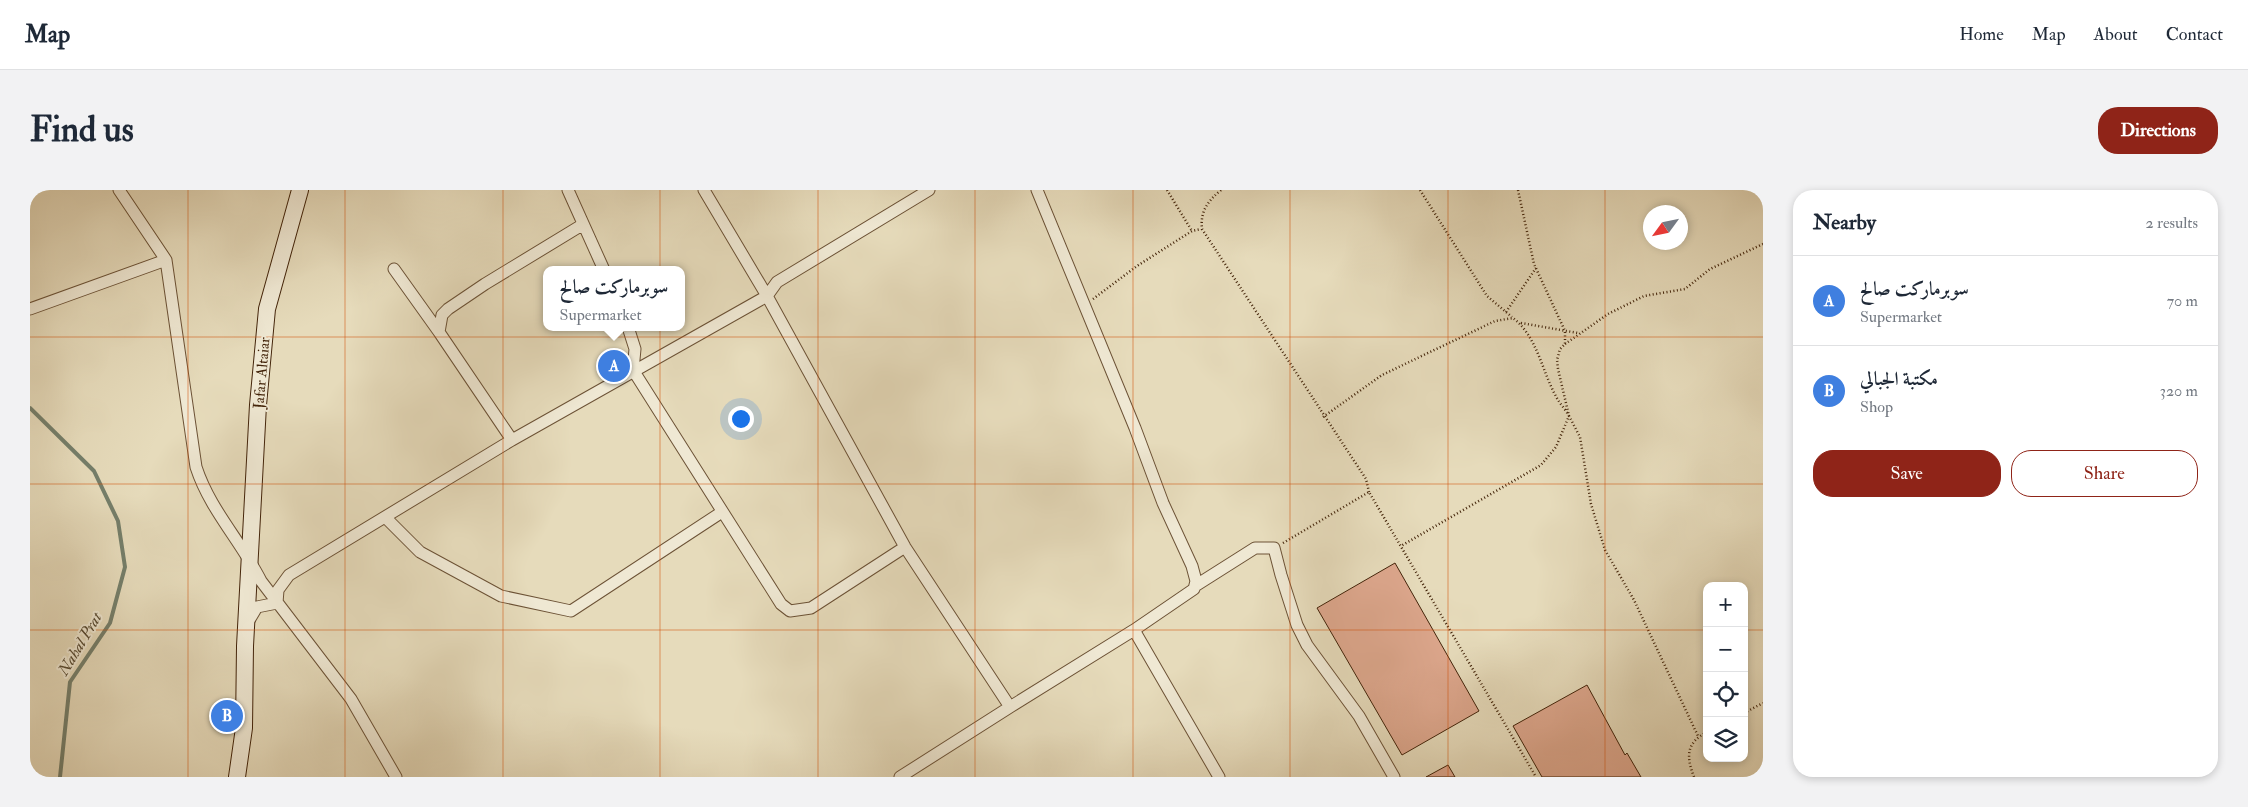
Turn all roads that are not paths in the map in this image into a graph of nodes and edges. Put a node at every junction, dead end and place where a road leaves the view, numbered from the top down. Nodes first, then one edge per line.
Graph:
1 (120, 190) edge
2 (300, 190) edge
3 (568, 190) edge
4 (704, 190) edge
5 (929, 190) edge
6 (1037, 190) edge
7 (582, 225) junction
8 (166, 260) junction
9 (602, 266) edge
10 (394, 269) dead end
11 (766, 296) junction
12 (30, 309) edge
13 (629, 331) edge
14 (439, 332) junction
15 (633, 370) junction
16 (512, 440) junction
17 (722, 512) junction
18 (385, 517) junction
19 (905, 547) junction
20 (250, 560) junction
21 (1195, 586) junction
22 (277, 603) junction
23 (247, 623) junction
24 (1134, 630) junction
25 (1010, 707) junction
26 (237, 777) edge
27 (396, 777) edge
28 (900, 777) edge
29 (1219, 777) edge
30 (1394, 777) edge

1 - 8 street
2 - 20 street, Jafar Altaiar
3 - 7 street
4 - 11 street
5 - 11 street
6 - 21 street
7 - 9 street
7 - 14 street
8 - 12 street
8 - 20 street
10 - 14 street
11 - 15 street
11 - 19 street
13 - 15 street
14 - 16 street
15 - 16 street
15 - 17 street
16 - 18 street
17 - 18 street
17 - 19 street
18 - 22 street
19 - 25 street
20 - 22 street
20 - 23 street, Jafar Altaiar
21 - 24 street
21 - 30 street
22 - 23 street
22 - 27 street
23 - 26 street, Jafar Altaiar
24 - 25 street
24 - 29 street
25 - 28 street

